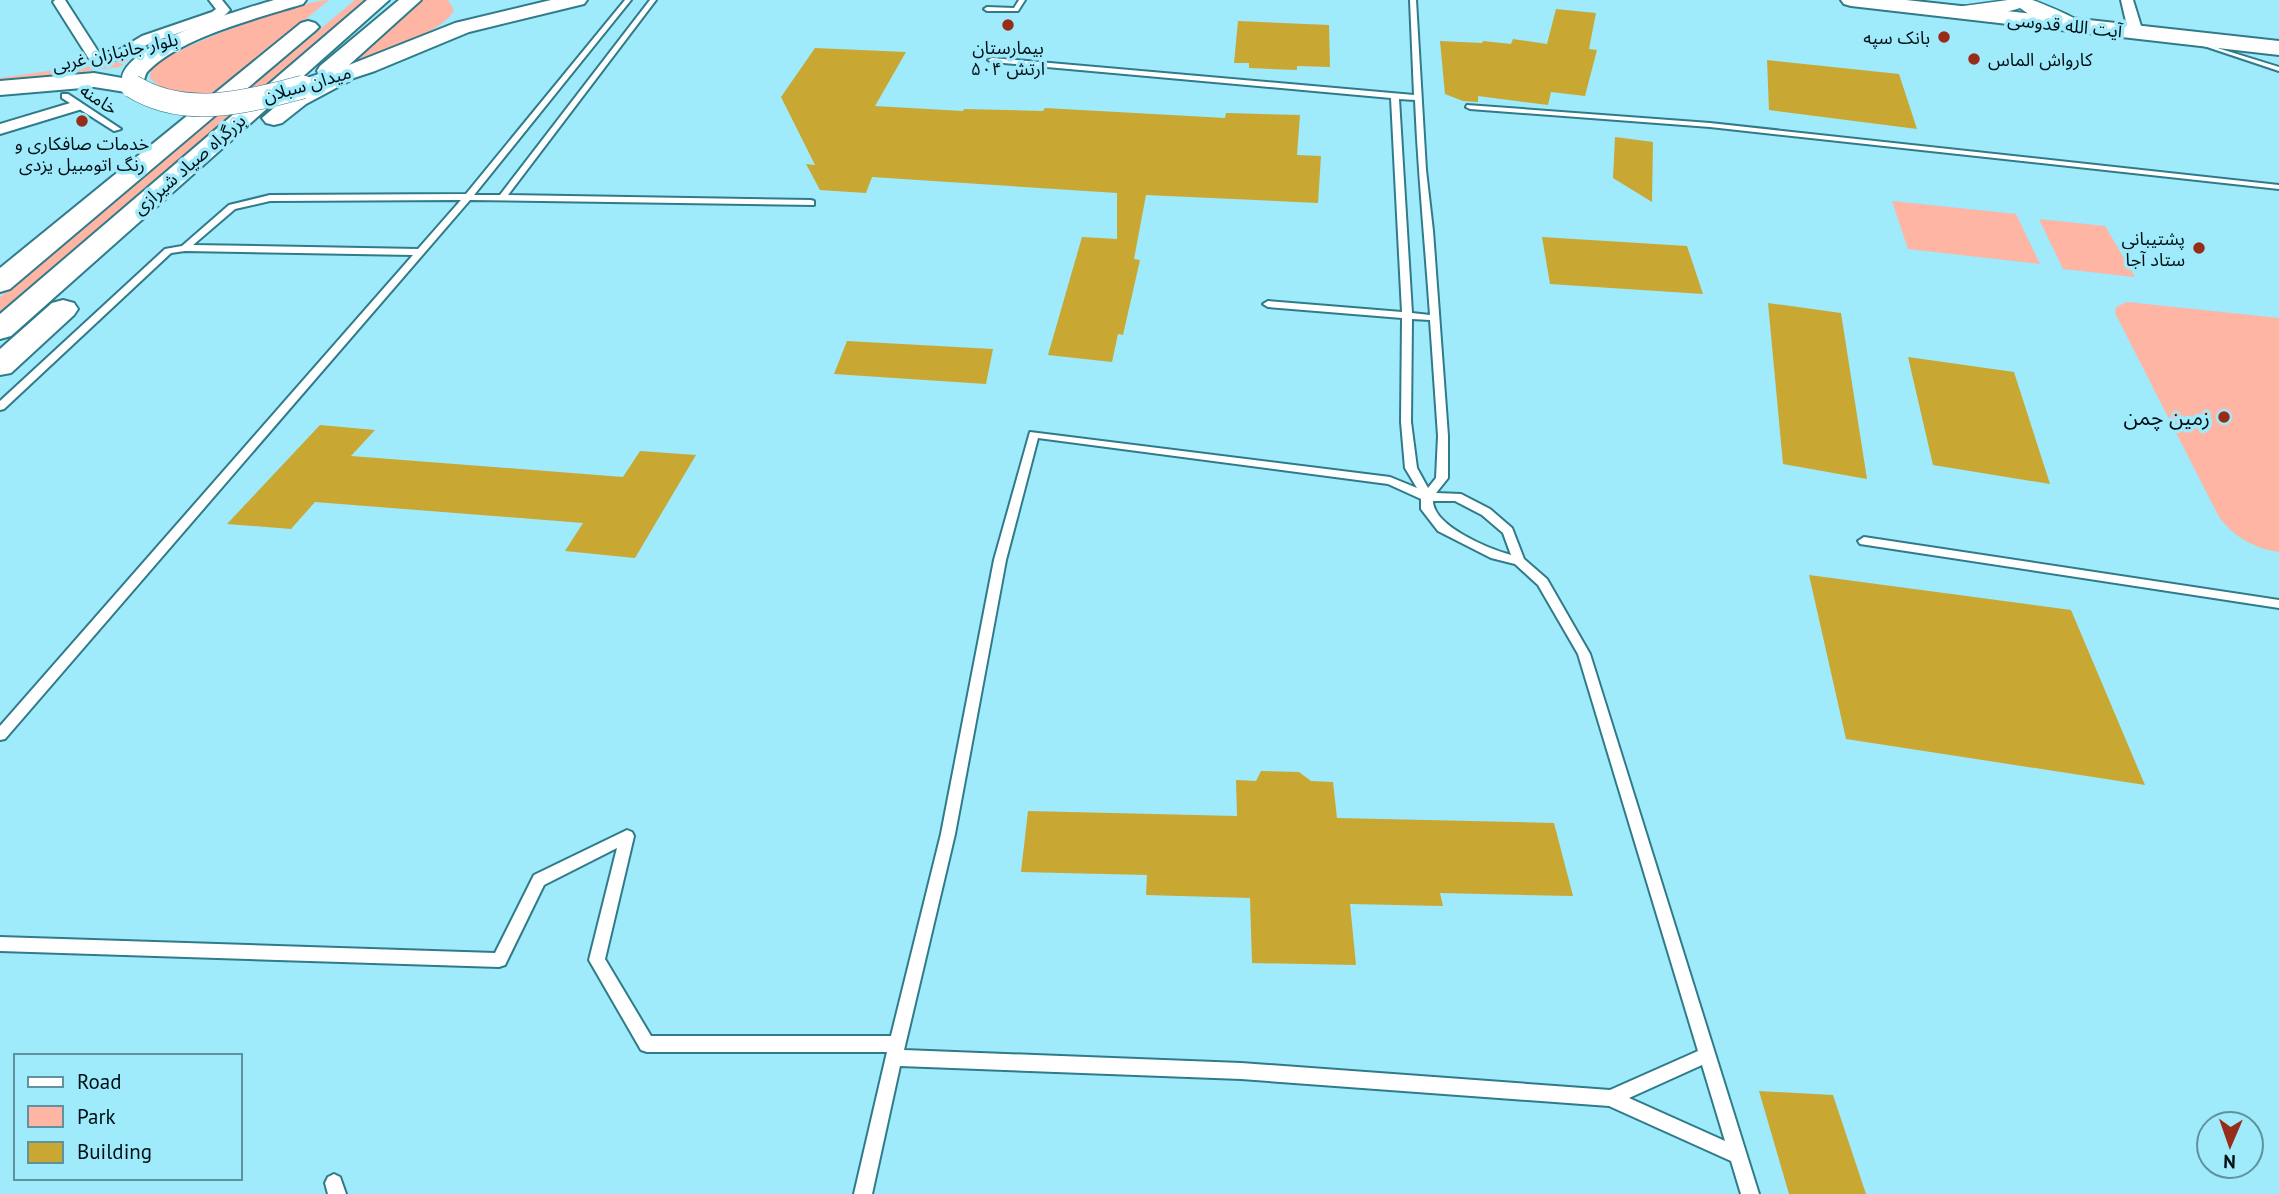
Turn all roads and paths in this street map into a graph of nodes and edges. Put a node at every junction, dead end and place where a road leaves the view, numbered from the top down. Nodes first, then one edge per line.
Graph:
1 (215, 0) edge
2 (287, 0) edge
3 (296, 0) edge
4 (379, 0) edge
5 (411, 0) edge
6 (577, 0) edge
7 (1022, 0) edge
8 (1413, 0) edge
9 (1851, 0) edge
10 (2127, 0) edge
11 (627, 1) edge
12 (652, 1) edge
13 (2019, 1) edge
14 (60, 2) dead end
15 (266, 9) junction
16 (987, 9) dead end
17 (1956, 13) junction
18 (320, 16) dead end
19 (2065, 19) joint
20 (2134, 26) junction
21 (188, 36) junction
22 (2180, 37) junction
23 (2279, 40) edge
24 (2279, 48) edge
25 (106, 58) junction
26 (992, 61) dead end
27 (2279, 69) edge
28 (0, 73) edge
29 (341, 76) junction
30 (132, 86) junction
31 (303, 87) junction
32 (0, 90) edge
33 (66, 95) junction
34 (1395, 96) junction
35 (1419, 98) junction
36 (1470, 107) dead end
37 (0, 114) edge
38 (0, 128) edge
39 (117, 129) dead end
40 (2279, 187) edge
41 (468, 197) junction
42 (502, 198) junction
43 (811, 203) dead end
44 (185, 248) junction
45 (419, 252) junction
46 (0, 283) edge
47 (1268, 304) dead end
48 (1407, 316) junction
49 (1435, 318) junction
50 (0, 330) edge
51 (0, 366) edge
52 (0, 407) edge
53 (1427, 497) junction
54 (1864, 541) dead end
55 (1519, 561) junction
56 (2279, 604) edge
57 (0, 735) edge
58 (0, 943) edge
59 (895, 1051) junction
60 (1707, 1055) junction
61 (1610, 1098) junction
62 (1737, 1154) junction
63 (863, 1194) edge
64 (1750, 1194) edge

1 - 25 street
2 - 15 main road
3 - 15 main road
4 - 50 main road, بزرگراه صیاد شیرازی
5 - 31 main road
6 - 29 main road, میدان سبلان
7 - 16 lane
8 - 35 lane
9 - 17 main road, آیت الله قدوسی
10 - 20 street
11 - 12 lane
11 - 41 lane
12 - 42 lane
13 - 17 main road
13 - 19 main road
14 - 25 street
15 - 21 main road
17 - 22 main road, آیت الله قدوسی
18 - 46 main road, بزرگراه صیاد شیرازی
19 - 20 main road, آیت الله قدوسی
20 - 23 main road, آیت الله قدوسی
21 - 25 main road, بلوار جانبازان غربی
21 - 30 main road
22 - 24 main road, آیت الله قدوسی
22 - 27 lane
25 - 28 main road, بلوار جانبازان غربی
26 - 34 lane
29 - 31 main road, میدان سبلان
29 - 51 main road
30 - 31 main road, میدان سبلان, bridge
30 - 33 main road, بلوار جانبازان غربی
32 - 33 main road, بلوار جانبازان غربی
33 - 37 street
33 - 38 street
33 - 39 lane, خامنه
34 - 35 lane
34 - 48 lane
35 - 49 lane
36 - 40 lane
41 - 42 lane
41 - 44 lane
41 - 45 lane
42 - 43 lane
44 - 45 lane
44 - 52 lane
45 - 57 lane
47 - 48 lane
48 - 49 lane
48 - 53 lane
49 - 53 lane
53 - 55 lane
53 - 55 lane
53 - 59 lane
54 - 56 lane
55 - 60 lane
58 - 59 lane
59 - 61 lane
59 - 63 lane
60 - 61 lane
60 - 62 lane
61 - 62 lane
62 - 64 lane

